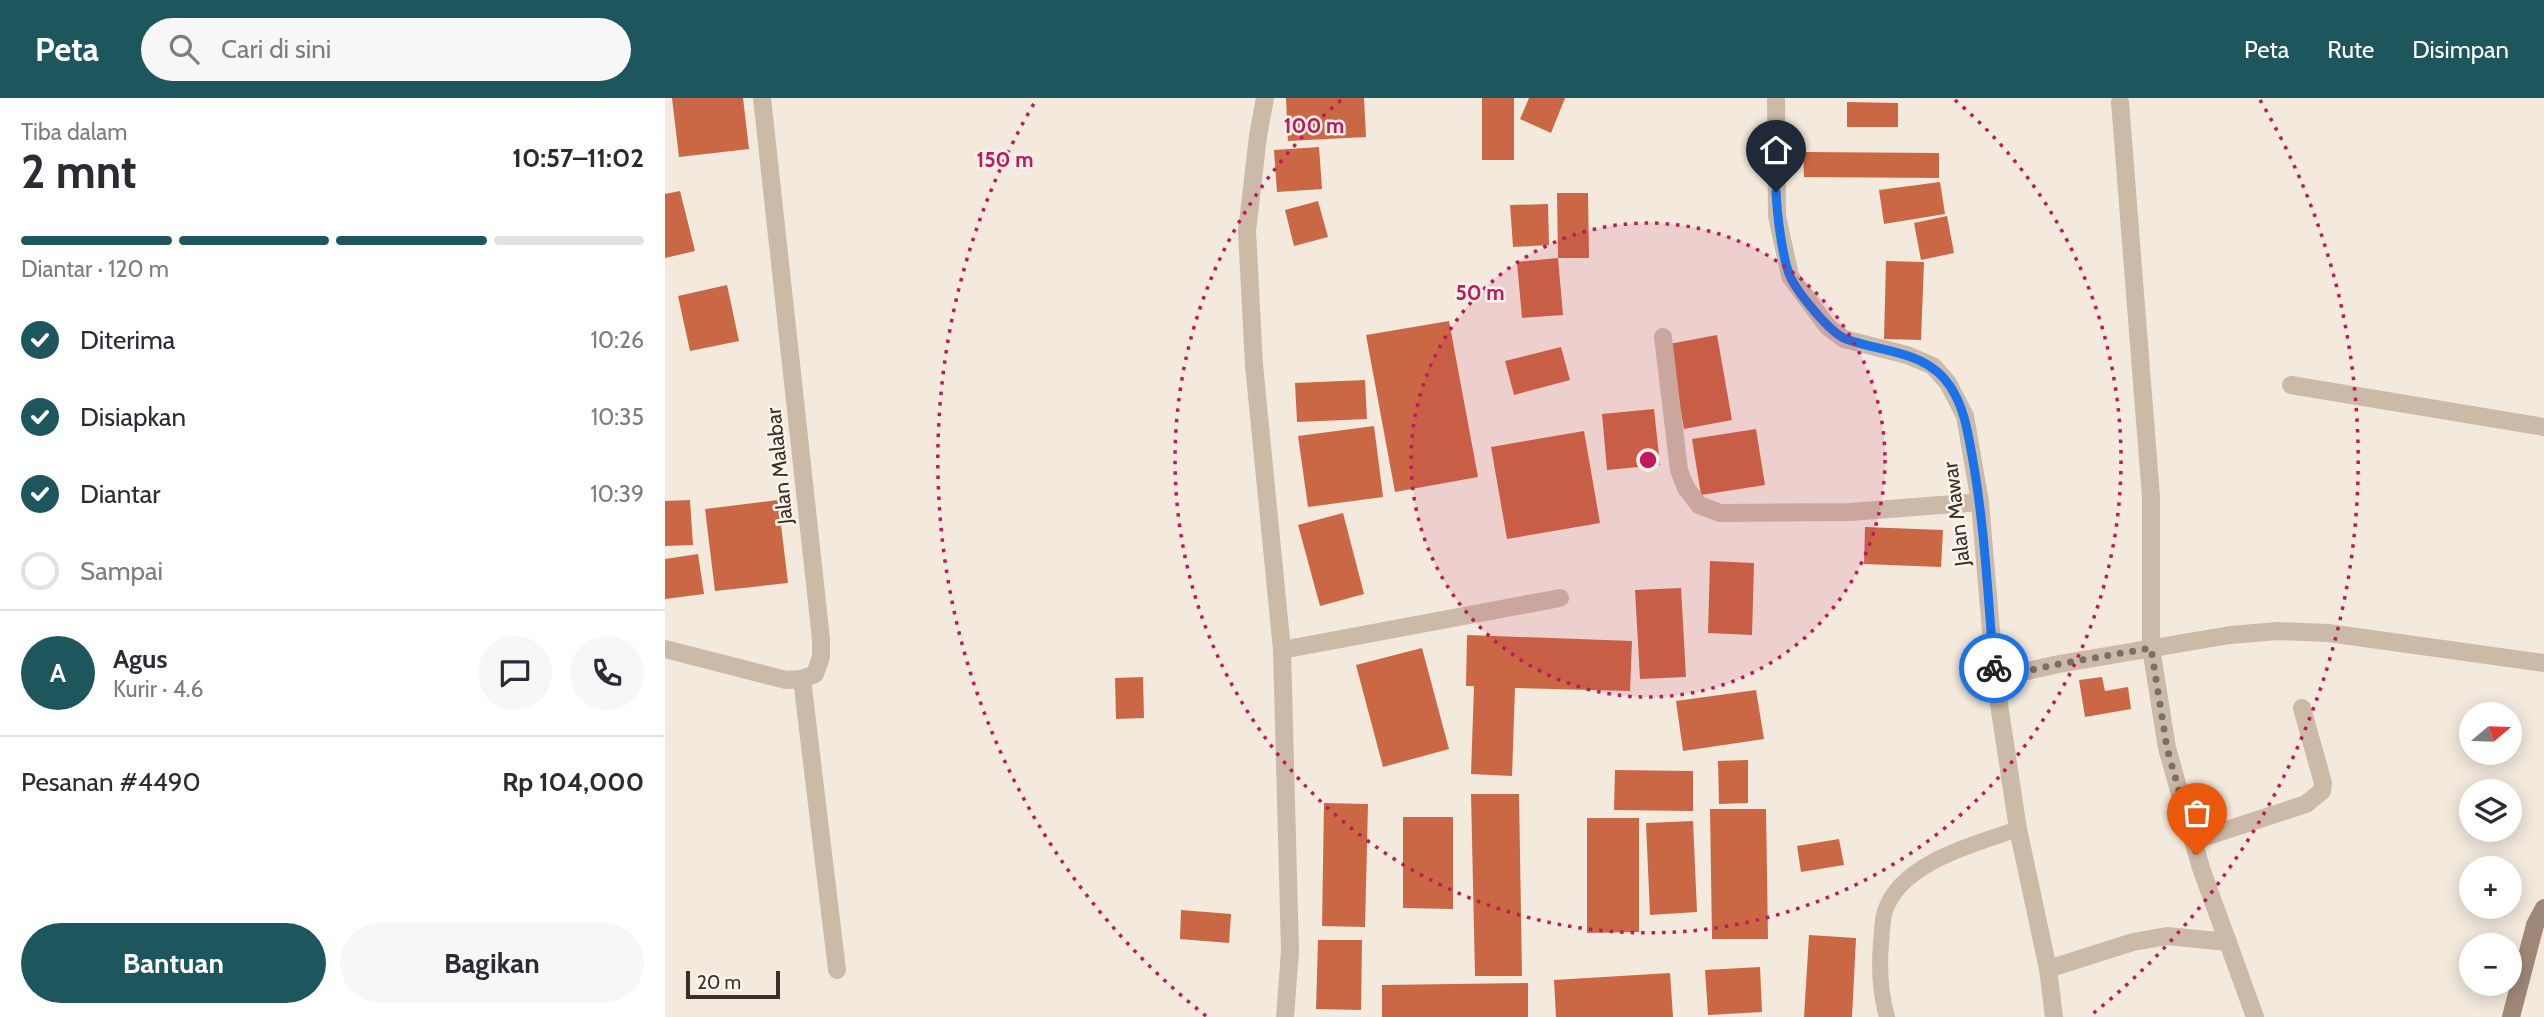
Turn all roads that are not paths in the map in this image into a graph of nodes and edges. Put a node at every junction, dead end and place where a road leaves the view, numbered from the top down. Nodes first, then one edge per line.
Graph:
1 (762, 98) edge
2 (1265, 98) edge
3 (1776, 98) edge
4 (2120, 102) dead end
5 (1663, 337) dead end
6 (2291, 385) dead end
7 (2544, 427) edge
8 (1980, 502) junction
9 (1560, 598) dead end
10 (2151, 648) junction
11 (665, 649) edge
12 (1282, 650) junction
13 (2544, 663) edge
14 (1994, 678) junction
15 (802, 679) junction
16 (2302, 708) dead end
17 (2018, 829) junction
18 (2193, 841) junction
19 (2544, 908) edge
20 (2539, 930) edge
21 (2228, 942) junction
22 (2048, 969) junction
23 (837, 970) dead end
24 (1285, 1017) edge
25 (1887, 1017) edge
26 (2054, 1017) edge
27 (2255, 1017) edge
28 (2511, 1017) edge

1 - 15 street, Jalan Malabar
2 - 12 street
3 - 8 street, Jalan Mawar
4 - 10 street
5 - 8 street
6 - 7 street
8 - 14 street, Jalan Mawar
9 - 12 street
10 - 13 street
10 - 14 street
10 - 18 street
11 - 15 street
12 - 24 street
14 - 17 street, Jalan Mawar
15 - 23 street
16 - 18 street
17 - 22 street, Jalan Mawar
17 - 25 lane
18 - 21 street
19 - 20 street
20 - 28 street
21 - 22 street
21 - 27 street
22 - 26 street, Jalan Mawar

